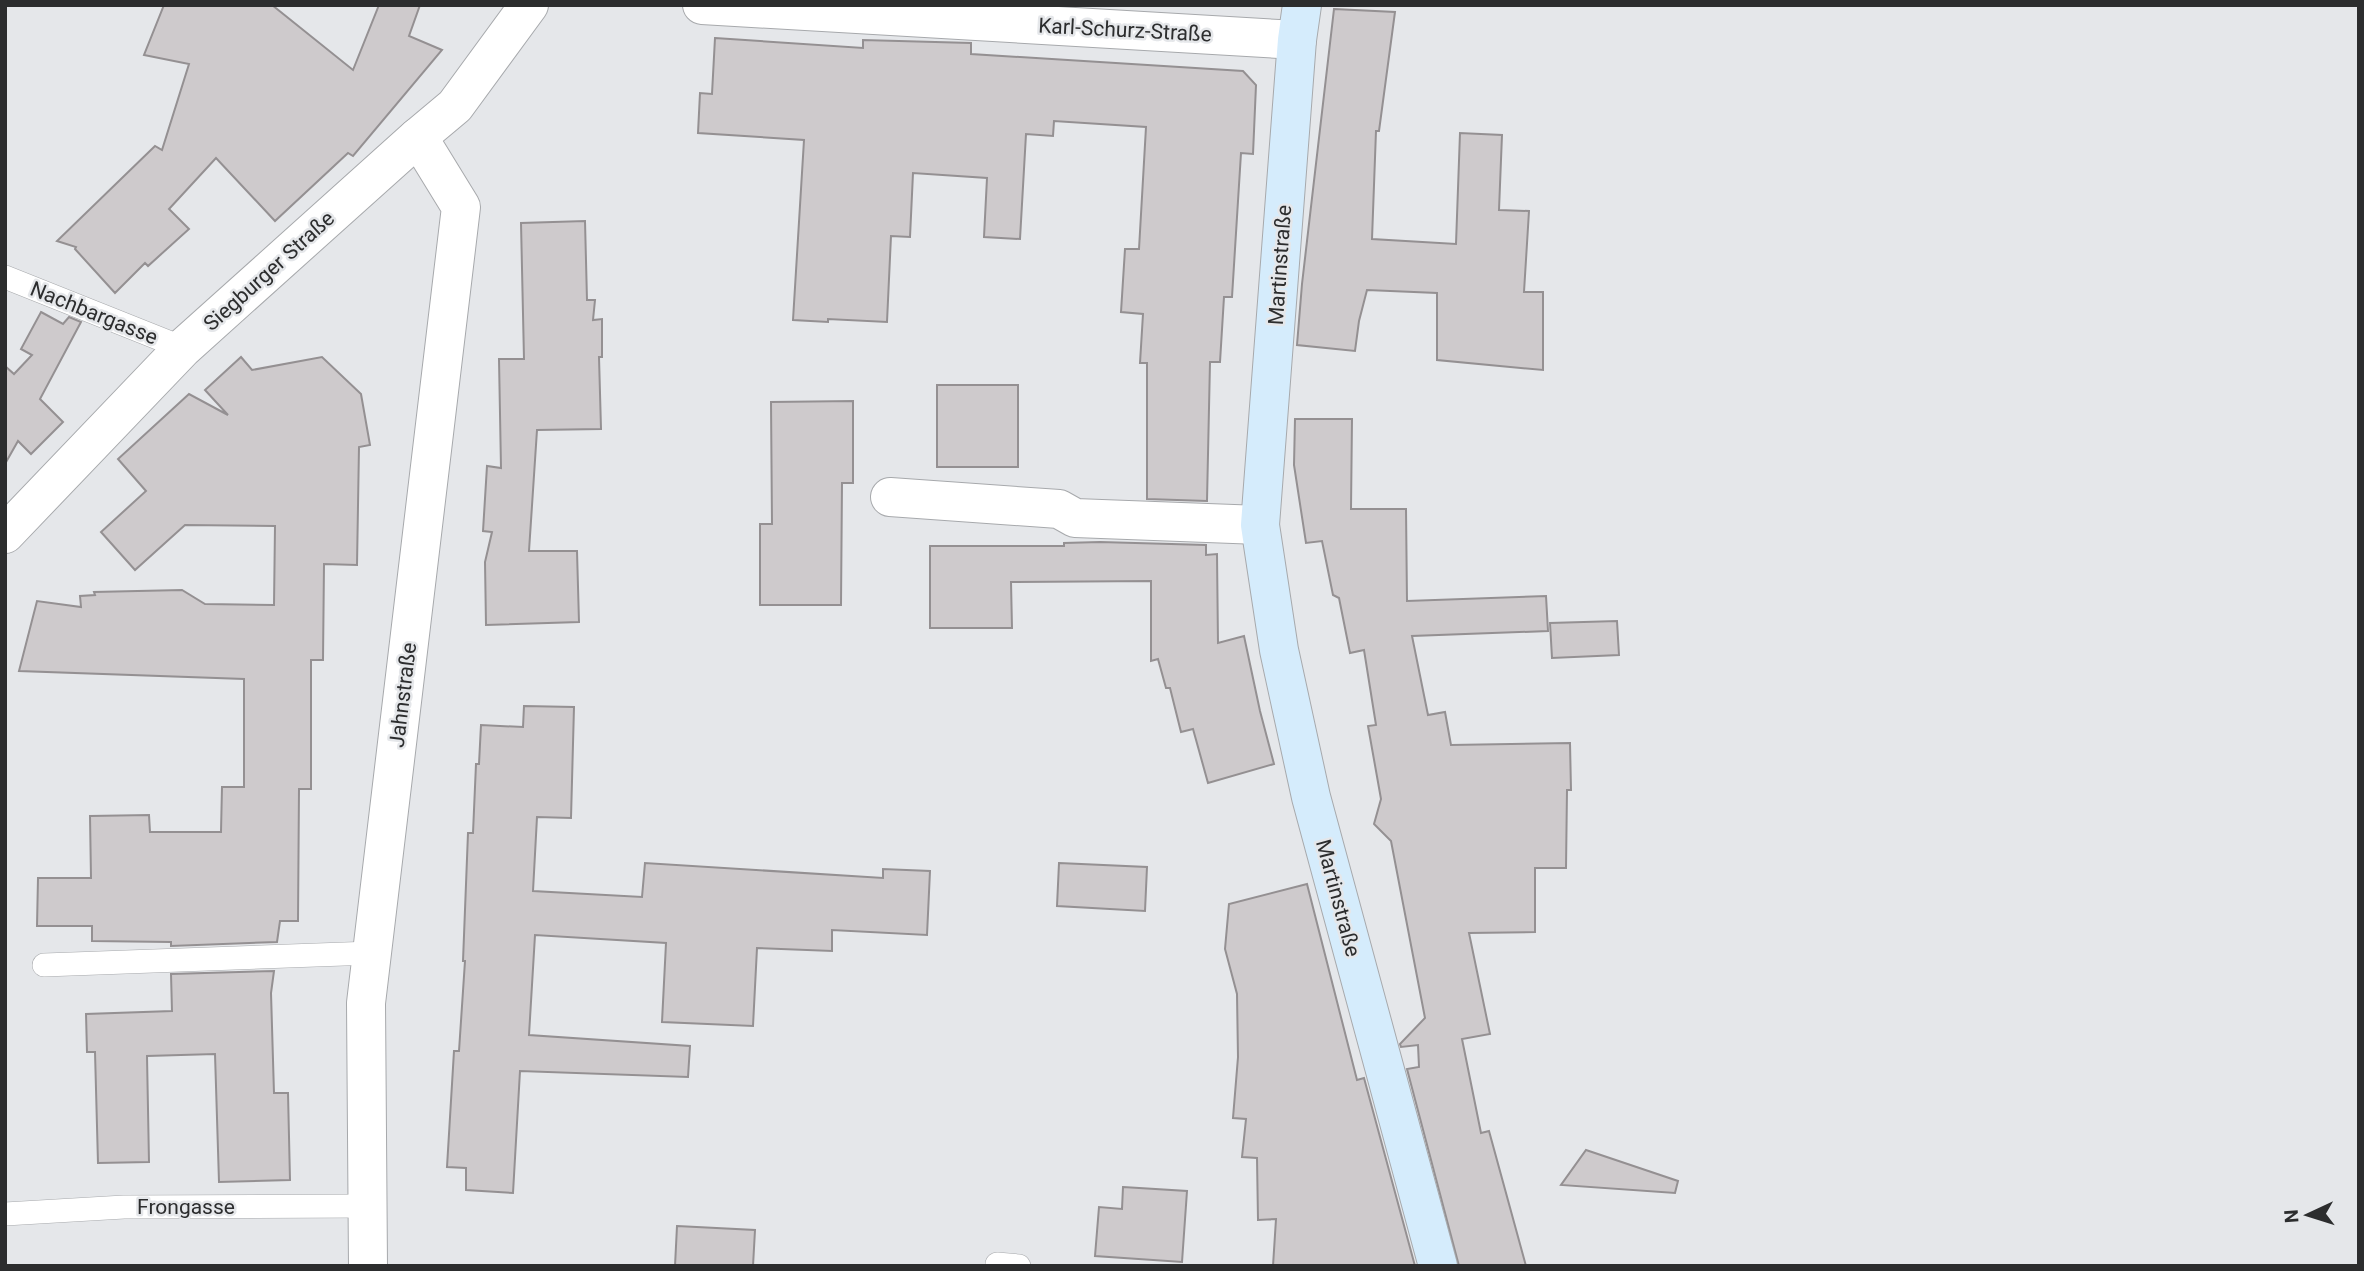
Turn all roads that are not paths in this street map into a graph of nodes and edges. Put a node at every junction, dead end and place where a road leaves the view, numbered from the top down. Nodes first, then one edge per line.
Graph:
1 (529, 5) edge
2 (702, 5) edge
3 (1299, 23) edge
4 (418, 137) junction
5 (5, 277) edge
6 (183, 348) junction
7 (890, 497) dead end
8 (1260, 525) junction
9 (5, 534) edge
10 (372, 953) junction
11 (44, 965) dead end
12 (367, 1206) junction
13 (5, 1214) edge
14 (368, 1266) edge
15 (1438, 1266) edge

1 - 4 street, Siegburger Straße
2 - 3 street, Karl-Schurz-Straße
3 - 8 street, Martinstraße
4 - 6 street, Siegburger Straße
4 - 10 street, Jahnstraße
5 - 6 lane, Nachbargasse
6 - 9 street, Siegburger Straße
7 - 8 street
8 - 15 street, Martinstraße
10 - 11 lane
10 - 12 street, Jahnstraße
12 - 13 lane, Frongasse
12 - 14 street, Jahnstraße

